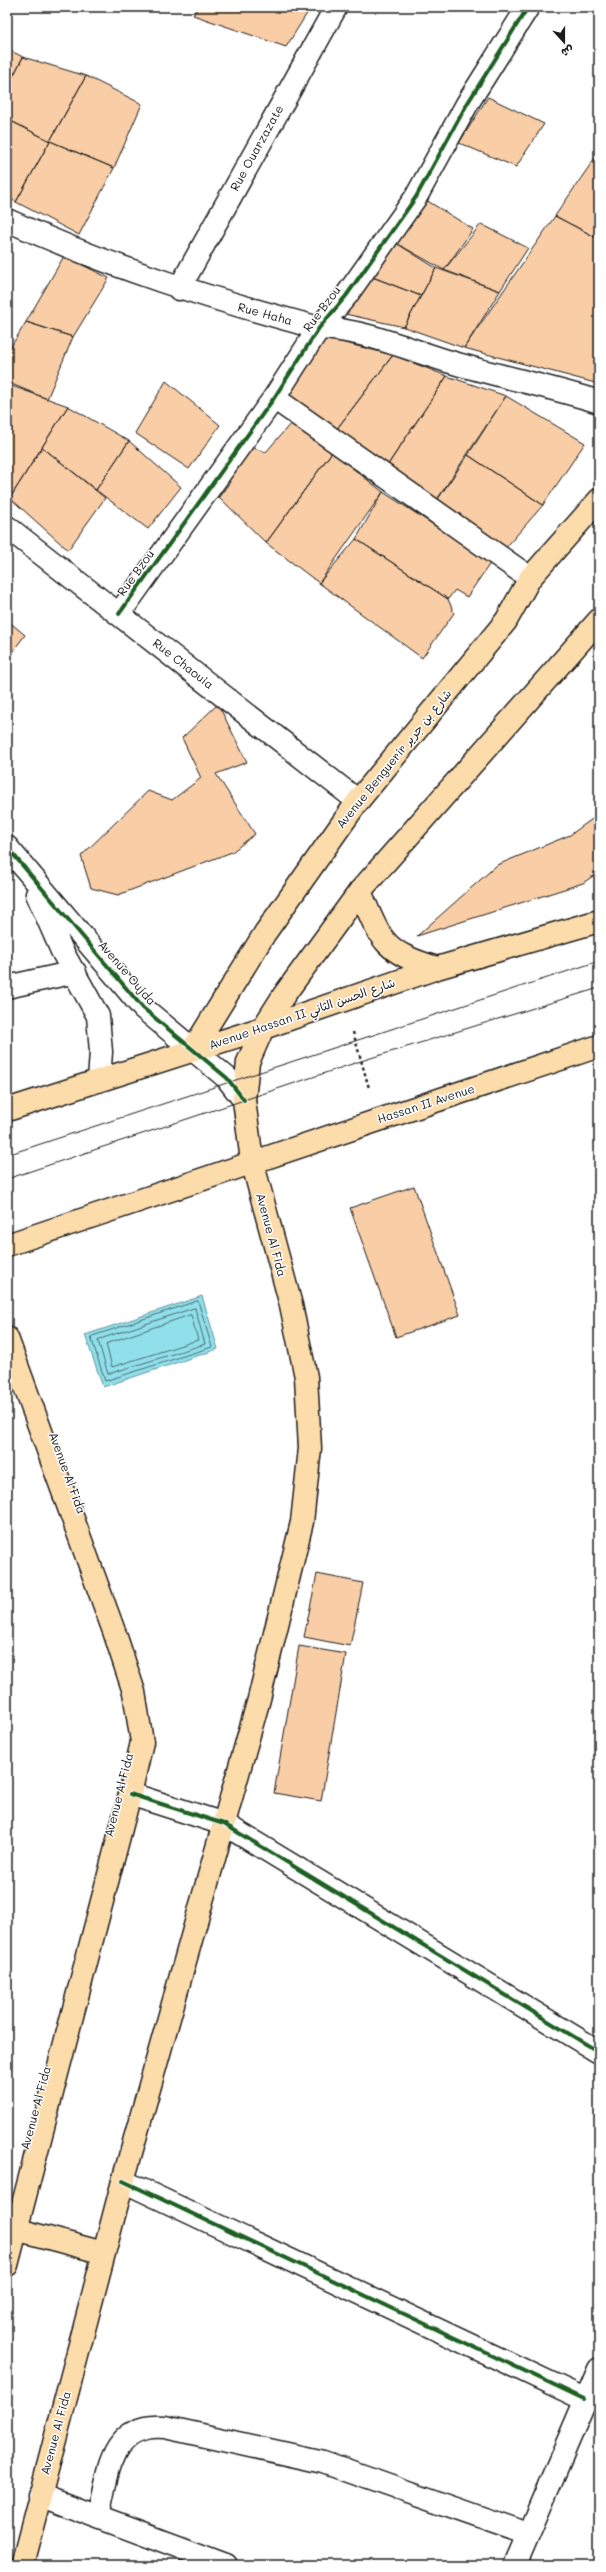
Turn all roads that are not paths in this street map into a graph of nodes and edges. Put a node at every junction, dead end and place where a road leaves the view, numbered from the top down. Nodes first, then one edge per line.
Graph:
1 (336, 7) edge
2 (528, 7) edge
3 (7, 220) edge
4 (179, 289) junction
5 (319, 328) junction
6 (274, 398) junction
7 (599, 402) edge
8 (599, 500) edge
9 (7, 527) edge
10 (530, 578) junction
11 (119, 614) junction
12 (599, 620) edge
13 (358, 801) junction
14 (7, 847) edge
15 (27, 871) junction
16 (360, 891) junction
17 (599, 921) edge
18 (437, 968) junction
19 (76, 972) junction
20 (8, 985) edge
21 (263, 1028) junction
22 (599, 1046) edge
23 (192, 1051) junction
24 (99, 1080) junction
25 (244, 1100) junction
26 (7, 1110) edge
27 (252, 1161) junction
28 (7, 1245) edge
29 (7, 1338) edge
30 (130, 1794) junction
31 (224, 1824) junction
32 (599, 2052) edge
33 (123, 2181) junction
34 (11, 2228) edge
35 (104, 2253) junction
36 (7, 2265) edge
37 (599, 2369) edge
38 (584, 2399) junction
39 (39, 2495) junction
40 (98, 2516) junction
41 (528, 2534) junction
42 (22, 2565) edge
43 (226, 2565) edge
44 (515, 2565) edge

1 - 4 street, Rue Ouarzazate
2 - 5 street, Rue Bzou
3 - 4 street, Rue Haha
4 - 5 street, Rue Haha
5 - 6 street, Rue Bzou
5 - 7 street, Rue Haha
6 - 10 street
6 - 11 street, Rue Bzou
8 - 10 main road, Avenue Benguerir شارع بن جرير
9 - 11 street, Rue Chaouia
10 - 13 main road, Avenue Benguerir شارع بن جرير
11 - 13 street, Rue Chaouia
12 - 16 main road
13 - 23 main road, Avenue Benguerir شارع بن جرير
14 - 15 street, Avenue Oujda
15 - 19 street, Avenue Oujda
15 - 23 street, Avenue Oujda
16 - 18 main road
16 - 21 main road
17 - 18 main road, Avenue Hassan II شارع الحسن الثاني
18 - 21 main road, Avenue Hassan II شارع الحسن الثاني
19 - 20 street
19 - 24 street, Avenue Oujda
21 - 23 main road, Avenue Hassan II شارع الحسن الثاني
21 - 25 main road
22 - 27 main road, Hassan II Avenue
23 - 24 main road, Avenue Hassan II شارع الحسن الثاني
23 - 25 street, Avenue Oujda
24 - 26 main road, Avenue Hassan II شارع الحسن الثاني
25 - 27 main road
27 - 28 main road
27 - 31 main road, Avenue Al Fida
29 - 30 main road, Avenue Al Fida
30 - 31 street
30 - 34 main road, Avenue Al Fida
31 - 32 street
31 - 33 main road, Avenue Al Fida
33 - 35 main road, Avenue Al Fida
33 - 38 street
34 - 35 main road
34 - 36 main road, Avenue Al Fida
35 - 39 main road, Avenue Al Fida
37 - 38 street
38 - 41 street
39 - 40 street
39 - 42 main road, Avenue Al Fida
40 - 41 street
40 - 43 street
41 - 44 street

